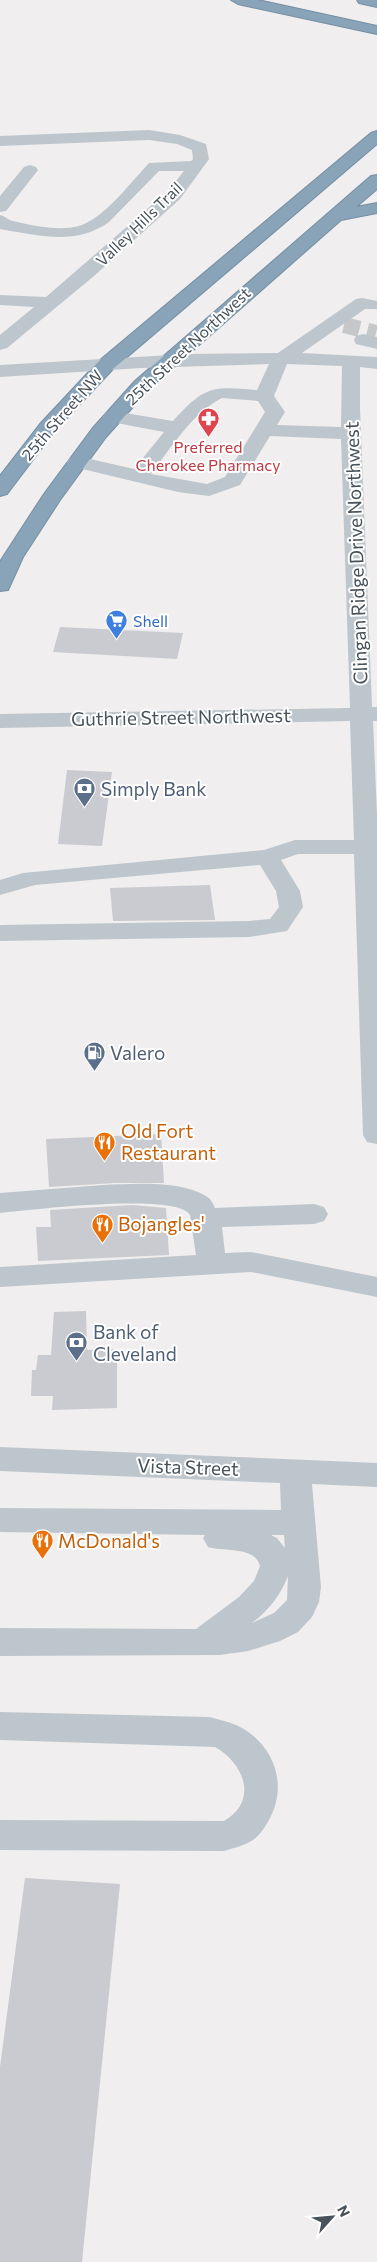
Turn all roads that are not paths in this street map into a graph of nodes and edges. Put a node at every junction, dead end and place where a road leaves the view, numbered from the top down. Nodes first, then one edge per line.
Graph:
1 (238, 0) edge
2 (364, 0) edge
3 (377, 3) edge
4 (377, 30) edge
5 (377, 136) edge
6 (0, 141) edge
7 (195, 166) junction
8 (30, 170) dead end
9 (355, 184) edge
10 (135, 187) junction
11 (174, 195) junction
12 (0, 208) edge
13 (377, 208) edge
14 (334, 216) junction
15 (0, 220) edge
16 (0, 300) edge
17 (50, 303) junction
18 (372, 305) dead end
19 (0, 344) edge
20 (280, 360) junction
21 (351, 361) junction
22 (167, 362) junction
23 (376, 362) edge
24 (106, 365) junction
25 (0, 371) edge
26 (264, 396) junction
27 (113, 417) junction
28 (178, 428) junction
29 (263, 430) junction
30 (351, 433) junction
31 (78, 462) junction
32 (139, 476) junction
33 (0, 490) edge
34 (354, 523) junction
35 (377, 523) edge
36 (0, 585) edge
37 (368, 633) edge
38 (370, 713) edge
39 (0, 721) edge
40 (367, 846) junction
41 (267, 857) junction
42 (0, 888) edge
43 (373, 903) edge
44 (0, 933) edge
45 (375, 1011) edge
46 (377, 1135) edge
47 (44, 1200) junction
48 (0, 1203) edge
49 (314, 1214) dead end
50 (205, 1218) junction
51 (211, 1260) junction
52 (0, 1277) edge
53 (377, 1287) edge
54 (0, 1459) edge
55 (295, 1471) junction
56 (377, 1475) edge
57 (0, 1520) edge
58 (35, 1521) junction
59 (298, 1523) junction
60 (0, 1642) edge
61 (203, 1642) junction
62 (0, 1726) edge
63 (0, 1835) edge

1 - 4 highway
2 - 3 highway
5 - 9 highway
6 - 7 street, Valley Hills Trail
7 - 10 street
7 - 11 street, Valley Hills Trail
8 - 12 street
9 - 14 highway, 25th Street Northwest
9 - 24 highway, 25th Street Northwest
10 - 11 street
10 - 15 street
11 - 17 street, Valley Hills Trail
13 - 14 highway
14 - 22 highway, 25th Street Northwest
16 - 17 street
17 - 19 street, Valley Hills Trail
18 - 20 street
20 - 21 street
20 - 22 street
20 - 26 street
21 - 23 street
21 - 30 street, Clingan Ridge Drive Northwest
22 - 24 street
22 - 27 highway, 25th Street Northwest
24 - 25 street
24 - 33 highway, 25th Street NW
26 - 28 street
26 - 29 street
27 - 28 street
27 - 31 highway, 25th Street Northwest
28 - 32 street
29 - 30 street
29 - 32 street
30 - 34 street, Clingan Ridge Drive Northwest
31 - 32 street
31 - 36 highway, 25th Street Northwest
34 - 35 street
34 - 37 street, Clingan Ridge Drive Northwest
37 - 38 street, Clingan Ridge Drive Northwest
38 - 39 street, Guthrie Street Northwest
38 - 40 street, Clingan Ridge Drive Northwest
40 - 41 street
40 - 43 street, Clingan Ridge Drive Northwest
41 - 42 street
41 - 44 street
43 - 45 street, Clingan Ridge Drive Northwest
45 - 46 street, Clingan Ridge Drive Northwest
47 - 48 street
47 - 50 street
47 - 51 street
49 - 50 street
50 - 51 street
51 - 52 street
51 - 53 street
54 - 55 street, Vista Street
55 - 56 street, Vista Street
55 - 59 street
57 - 58 street
58 - 59 street
58 - 61 street
59 - 61 street
60 - 61 street
62 - 63 street

